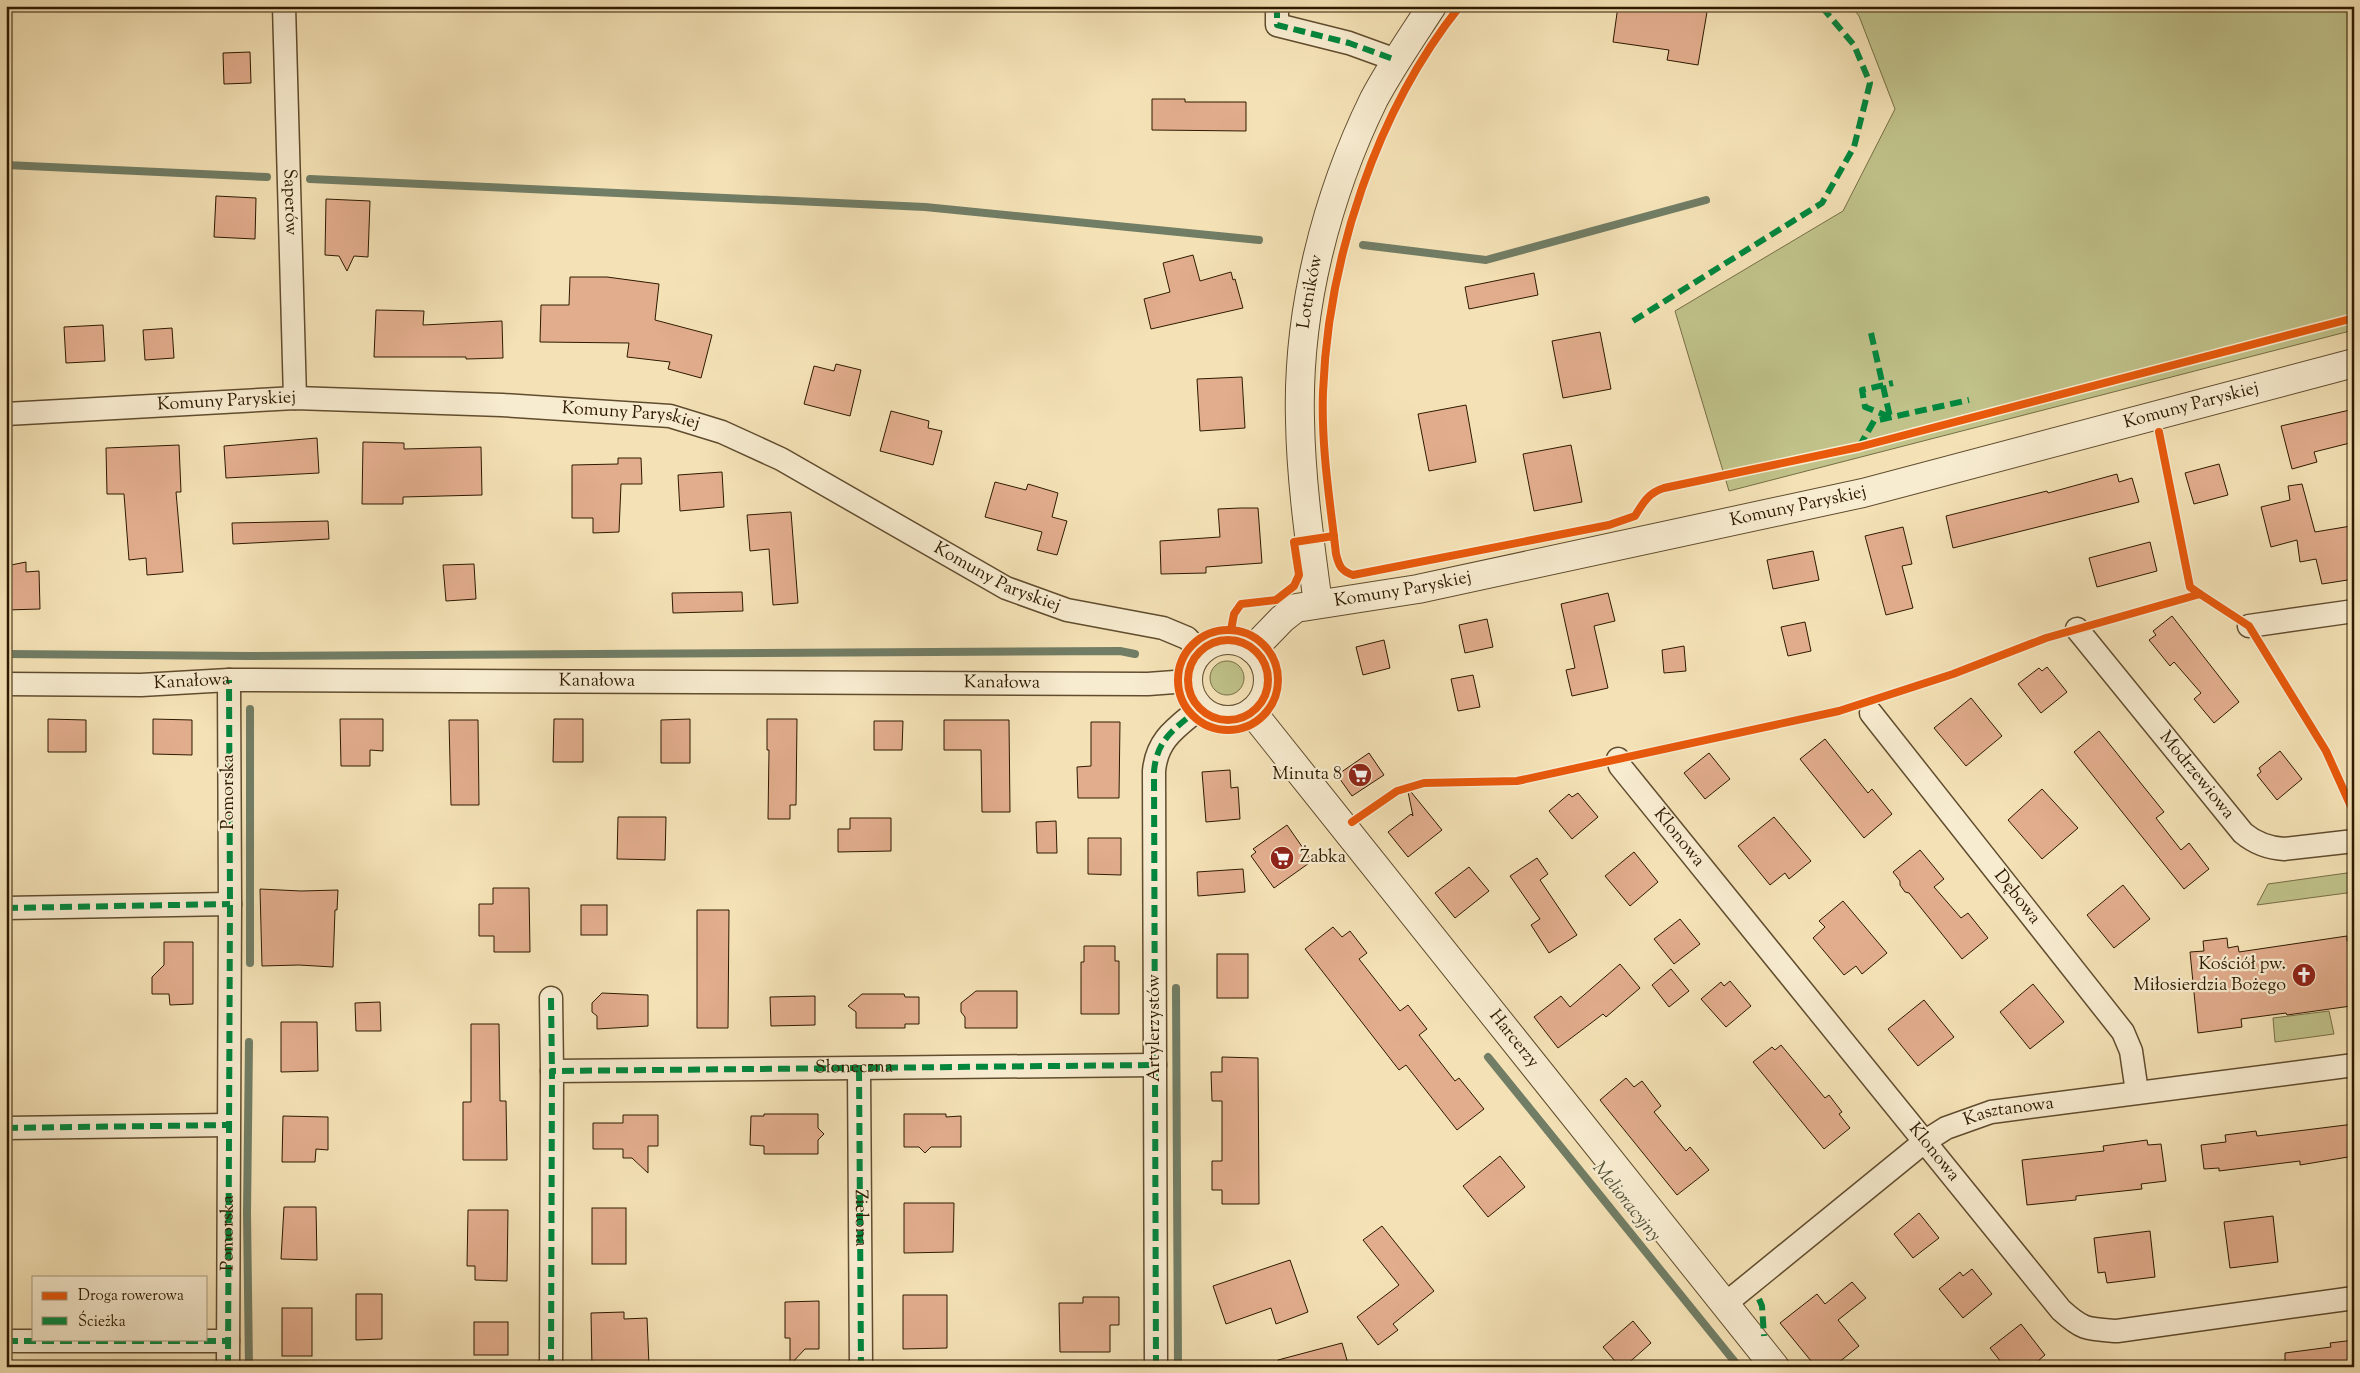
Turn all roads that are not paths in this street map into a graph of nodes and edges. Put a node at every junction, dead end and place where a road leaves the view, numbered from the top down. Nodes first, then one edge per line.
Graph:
1 (284, 6) edge
2 (1277, 6) edge
3 (1432, 6) edge
4 (1396, 60) junction
5 (2354, 363) edge
6 (295, 398) junction
7 (6, 414) edge
8 (1318, 604) junction
9 (2354, 610) edge
10 (2249, 626) dead end
11 (2077, 629) dead end
12 (1253, 649) junction
13 (1200, 652) junction
14 (229, 680) junction
15 (1188, 681) junction
16 (6, 684) edge
17 (1200, 708) junction
18 (1252, 712) junction
19 (1872, 713) dead end
20 (1618, 759) dead end
21 (2354, 841) edge
22 (230, 904) junction
23 (6, 908) edge
24 (551, 998) dead end
25 (1155, 1065) junction
26 (2354, 1065) edge
27 (858, 1069) junction
28 (552, 1071) junction
29 (2137, 1092) junction
30 (228, 1125) junction
31 (6, 1128) edge
32 (1924, 1142) junction
33 (2354, 1298) edge
34 (1724, 1304) junction
35 (6, 1341) edge
36 (228, 1342) junction
37 (228, 1367) edge
38 (551, 1367) edge
39 (861, 1367) edge
40 (1156, 1367) edge
41 (1775, 1367) edge

1 - 6 street, Saperów
2 - 4 street
3 - 4 street, Lotników
4 - 8 street, Lotników
5 - 8 street, Komuny Paryskiej
6 - 7 street, Komuny Paryskiej
6 - 13 street, Komuny Paryskiej
8 - 12 street, Komuny Paryskiej
9 - 10 street
11 - 21 street, Modrzewiowa
12 - 13 street
12 - 18 street
13 - 15 street
14 - 15 street, Kanałowa
14 - 16 street, Kanałowa
14 - 22 street, Pomorska
15 - 17 street
17 - 18 street
17 - 25 street, Artylerzystów
18 - 34 street, Harcerzy
19 - 29 street, Dębowa
20 - 32 street, Klonowa
22 - 23 street
22 - 30 street, Pomorska
24 - 28 street
25 - 27 street, Słoneczna
25 - 40 street, Artylerzystów
26 - 29 street, Kasztanowa
27 - 28 street, Słoneczna
27 - 39 street, Zielona
28 - 38 street
29 - 32 street, Kasztanowa
30 - 31 street
30 - 36 street, Pomorska
32 - 33 street, Klonowa
32 - 34 street, Kasztanowa
34 - 41 street, Harcerzy
35 - 36 street
36 - 37 street, Pomorska

